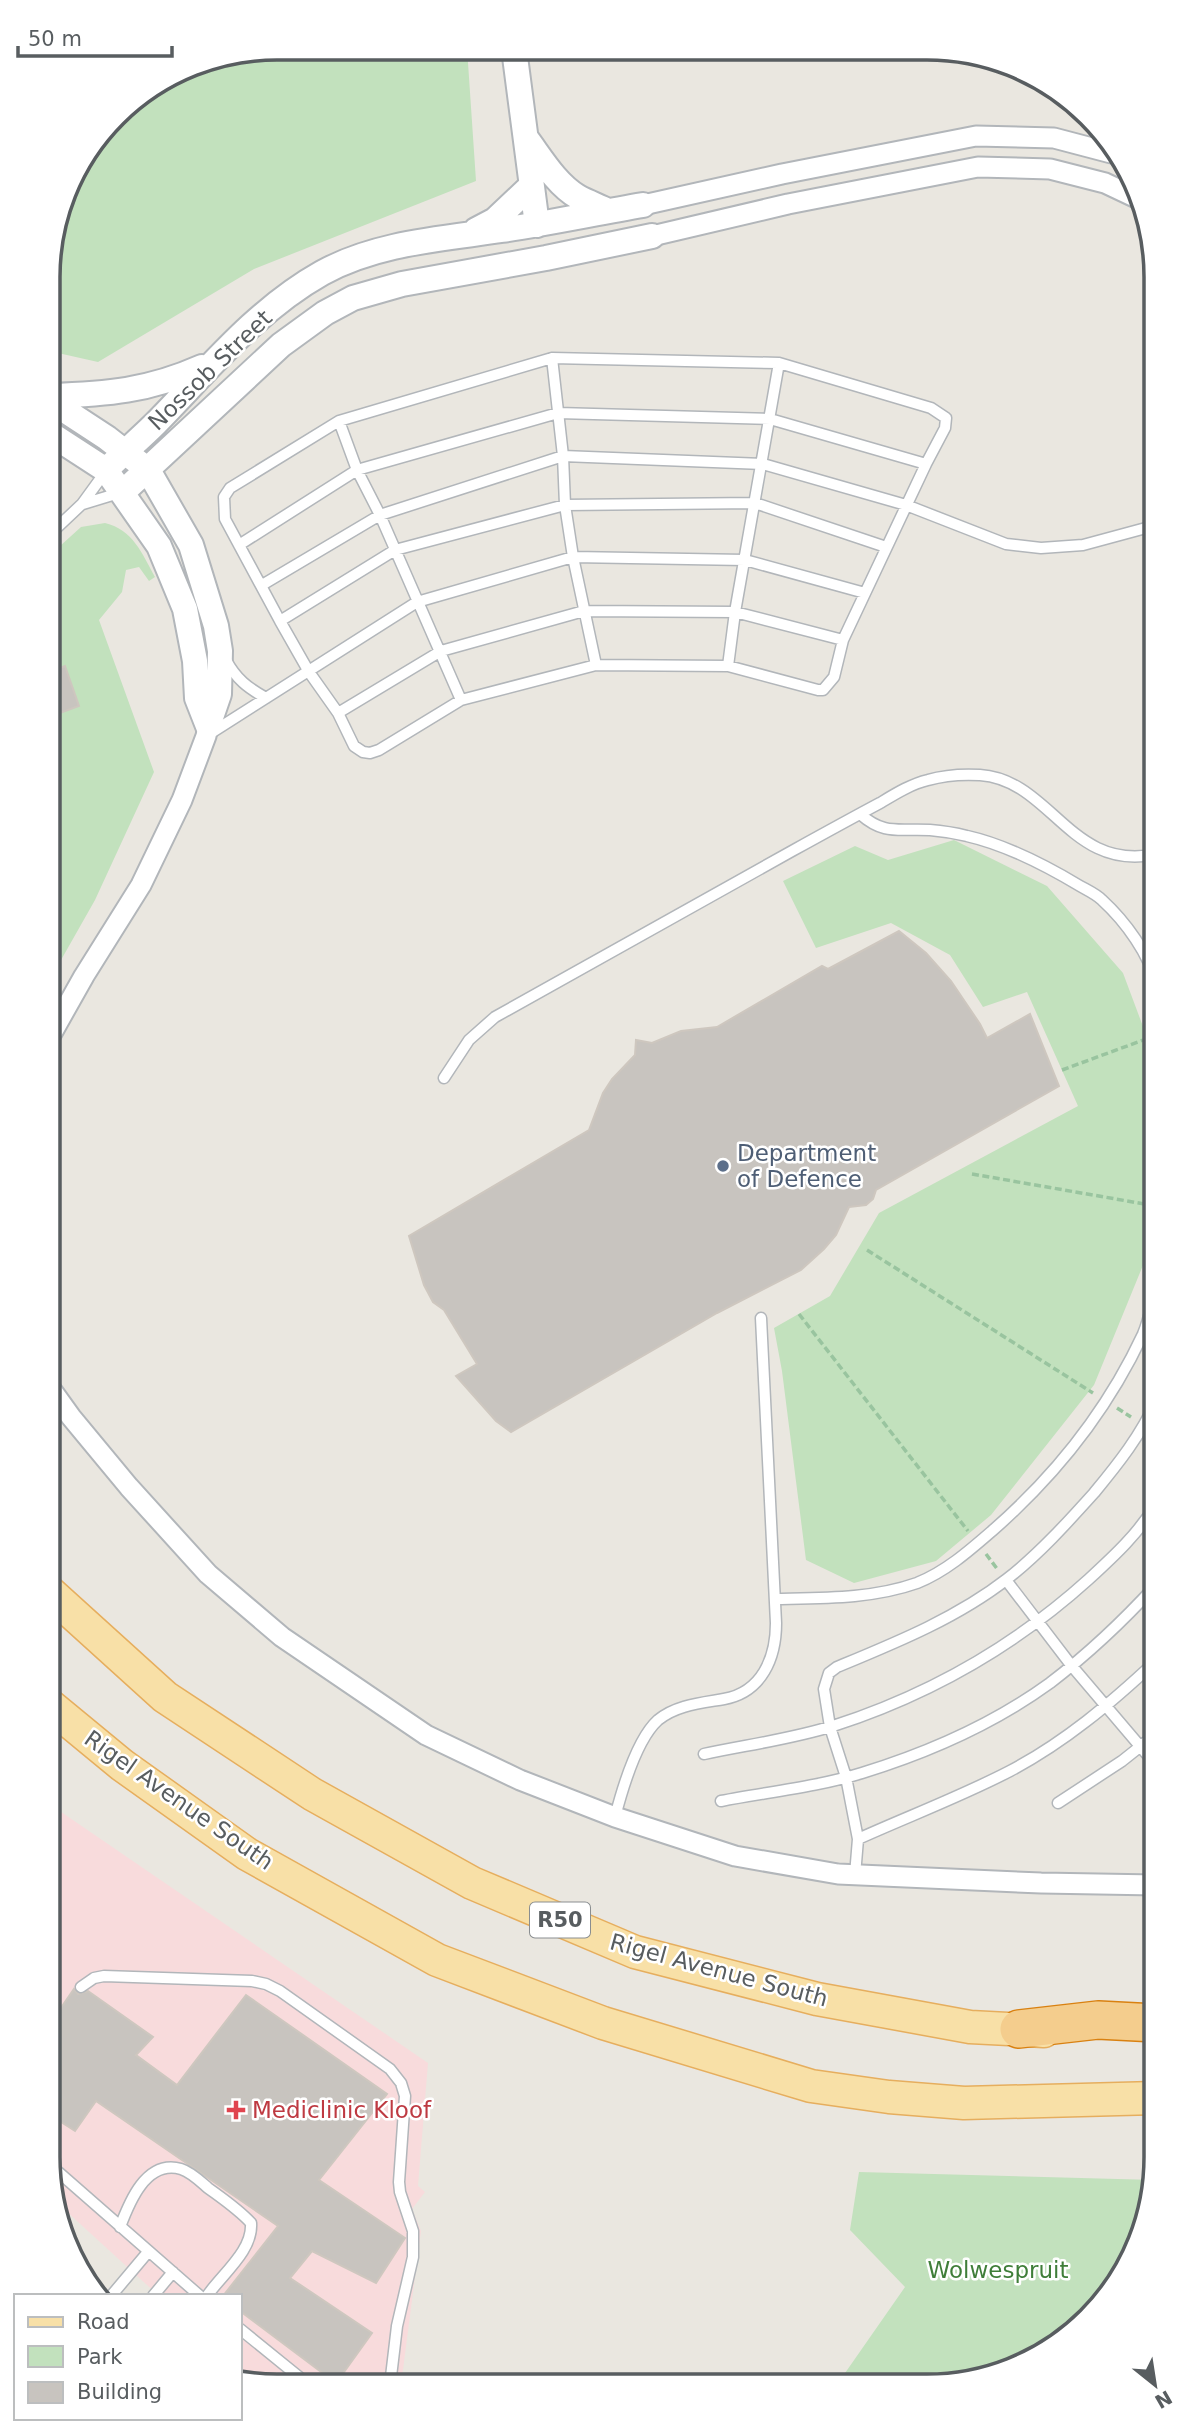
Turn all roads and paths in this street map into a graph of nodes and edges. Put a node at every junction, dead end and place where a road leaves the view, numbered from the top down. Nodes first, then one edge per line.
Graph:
1 (515, 60) edge
2 (526, 138) junction
3 (1105, 151) edge
4 (531, 186) junction
5 (1127, 194) edge
6 (643, 205) joint
7 (608, 211) junction
8 (537, 225) junction
9 (466, 235) junction
10 (652, 236) junction
11 (435, 278) junction
12 (552, 358) junction
13 (212, 363) junction
14 (779, 363) junction
15 (60, 397) edge
16 (60, 406) edge
17 (558, 413) junction
18 (770, 419) junction
19 (339, 421) junction
20 (60, 440) edge
21 (125, 452) junction
22 (563, 456) junction
23 (763, 464) junction
24 (926, 464) junction
25 (106, 470) junction
26 (148, 470) junction
27 (357, 470) junction
28 (123, 492) junction
29 (755, 503) junction
30 (82, 504) junction
31 (565, 505) junction
32 (906, 505) junction
33 (380, 515) junction
34 (60, 525) edge
35 (1144, 528) edge
36 (239, 545) junction
37 (886, 547) junction
38 (396, 550) junction
39 (573, 557) junction
40 (745, 561) junction
41 (262, 585) junction
42 (865, 593) junction
43 (417, 602) junction
44 (584, 611) junction
45 (735, 612) junction
46 (280, 621) junction
47 (843, 640) junction
48 (220, 651) junction
49 (441, 651) junction
50 (596, 665) junction
51 (728, 666) junction
52 (309, 672) junction
53 (266, 698) junction
54 (461, 700) junction
55 (338, 713) junction
56 (207, 731) junction
57 (860, 814) junction
58 (1144, 858) edge
59 (1144, 953) edge
60 (60, 1019) edge
61 (1144, 1040) edge
62 (1062, 1070) dead end
63 (444, 1078) dead end
64 (972, 1174) dead end
65 (1144, 1204) edge
66 (867, 1250) dead end
67 (799, 1314) dead end
68 (761, 1318) dead end
69 (1144, 1329) edge
70 (1105, 1401) junction
71 (60, 1402) edge
72 (1144, 1425) edge
73 (1144, 1427) edge
74 (1144, 1519) edge
75 (978, 1544) junction
76 (1006, 1580) junction
77 (1144, 1598) edge
78 (775, 1599) junction
79 (60, 1602) edge
80 (1038, 1621) junction
81 (1071, 1665) junction
82 (1144, 1672) edge
83 (1107, 1707) junction
84 (60, 1714) edge
85 (830, 1727) junction
86 (1144, 1744) edge
87 (1140, 1747) junction
88 (1144, 1752) edge
89 (704, 1754) dead end
90 (846, 1777) junction
91 (721, 1801) dead end
92 (1058, 1803) dead end
93 (615, 1818) junction
94 (858, 1839) junction
95 (855, 1875) junction
96 (1144, 1885) edge
97 (81, 1987) dead end
98 (1144, 2022) edge
99 (1019, 2029) junction
100 (1144, 2038) edge
101 (1144, 2098) edge
102 (61, 2174) edge
103 (120, 2227) junction
104 (148, 2252) junction
105 (173, 2272) junction
106 (113, 2294) edge
107 (155, 2294) edge
108 (198, 2294) edge
109 (209, 2294) edge
110 (242, 2331) edge
111 (295, 2374) edge
112 (391, 2374) edge

1 - 2 street
2 - 4 street
2 - 7 street
3 - 6 street
4 - 8 street
4 - 9 street
5 - 10 street
6 - 7 street, Nossob Street
7 - 8 street, Nossob Street
8 - 9 street, Nossob Street
8 - 10 street
8 - 11 street
9 - 13 street, Nossob Street
10 - 11 street
11 - 26 street, Nossob Street
12 - 14 lane
12 - 17 lane
12 - 19 lane
13 - 15 street
13 - 21 street, Nossob Street
14 - 18 lane
14 - 24 lane
16 - 21 street
17 - 18 lane
17 - 22 lane
17 - 27 lane
18 - 23 lane
18 - 24 lane
19 - 27 lane
19 - 36 lane
20 - 25 street
21 - 25 street, Nossob Street
21 - 26 street
22 - 23 lane
22 - 31 lane
22 - 33 lane
23 - 29 lane
23 - 32 lane
24 - 32 lane
25 - 28 street
25 - 30 lane
26 - 28 street, Nossob Street
26 - 48 street
27 - 33 lane
27 - 36 lane
28 - 30 lane
28 - 56 street
29 - 31 lane
29 - 37 lane
29 - 40 lane
30 - 34 lane
31 - 38 lane
31 - 39 lane
32 - 35 lane
32 - 37 lane
33 - 38 lane
33 - 41 lane
36 - 41 lane
37 - 42 lane
38 - 43 lane
38 - 46 lane
39 - 40 lane
39 - 43 lane
39 - 44 lane
40 - 42 lane
40 - 45 lane
41 - 46 lane
42 - 47 lane
43 - 49 lane
43 - 52 lane
44 - 45 lane
44 - 49 lane
44 - 50 lane
45 - 47 lane
45 - 51 lane
46 - 52 lane
47 - 51 lane
48 - 53 lane
48 - 56 street
49 - 54 lane
49 - 55 lane
50 - 51 lane
50 - 54 lane
52 - 53 lane
52 - 55 lane
53 - 56 lane
54 - 55 lane
56 - 60 street
57 - 58 lane
57 - 59 lane
57 - 63 lane
61 - 62 path
64 - 65 path
66 - 70 path
67 - 75 path
68 - 78 lane
69 - 70 lane
70 - 72 path
70 - 75 lane
71 - 93 street
73 - 76 lane
74 - 80 lane
75 - 76 path
75 - 78 lane
76 - 80 lane
76 - 85 lane
77 - 81 lane
78 - 93 lane
79 - 99 main road, Rigel Avenue South / R50
80 - 81 lane
80 - 85 lane
81 - 83 lane
81 - 90 lane
82 - 83 lane
83 - 87 lane
83 - 94 lane
84 - 101 main road, Rigel Avenue South
85 - 89 lane
85 - 90 lane
86 - 87 lane
87 - 88 lane
87 - 92 lane
90 - 91 lane
90 - 94 lane
93 - 95 street
94 - 95 lane
95 - 96 street
97 - 112 lane
98 - 99 highway
99 - 100 main road, Rigel Avenue South / R50
102 - 103 lane
103 - 104 lane
103 - 109 lane
104 - 105 lane
104 - 106 lane
105 - 107 lane
105 - 108 lane
110 - 111 lane

